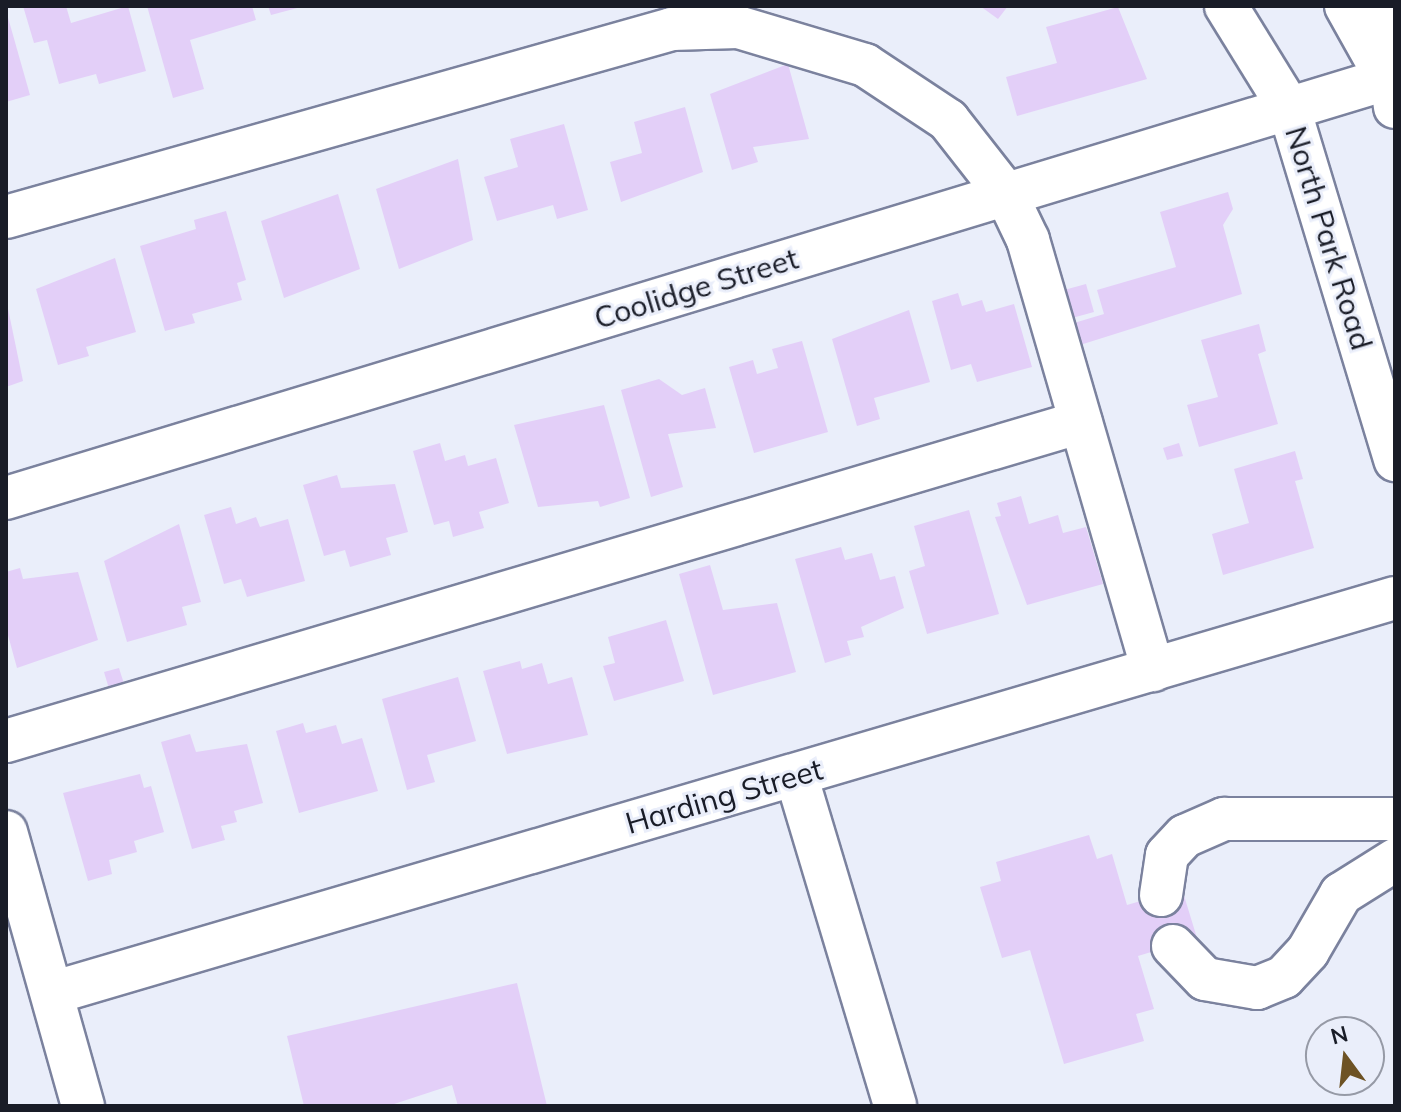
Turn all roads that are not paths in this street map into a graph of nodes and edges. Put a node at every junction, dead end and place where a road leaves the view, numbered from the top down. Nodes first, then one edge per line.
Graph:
1 (1226, 6) edge
2 (1346, 6) edge
3 (1381, 6) edge
4 (1391, 93) edge
5 (1289, 108) junction
6 (1006, 194) junction
7 (6, 217) edge
8 (1081, 422) junction
9 (1395, 460) edge
10 (6, 498) edge
11 (1395, 598) edge
12 (1153, 670) junction
13 (6, 741) edge
14 (796, 775) junction
15 (1395, 819) edge
16 (6, 832) edge
17 (1395, 860) edge
18 (1161, 895) dead end
19 (20, 935) edge
20 (1173, 946) dead end
21 (52, 993) junction
22 (83, 1106) edge
23 (895, 1106) edge

1 - 5 street, North Park Road
2 - 4 street
3 - 4 street
4 - 5 street, Coolidge Street
5 - 6 street, Coolidge Street
5 - 9 street, North Park Road
6 - 7 street
6 - 8 street
6 - 10 street, Coolidge Street
8 - 12 street
8 - 13 street
11 - 12 street, Harding Street
12 - 14 street, Harding Street
14 - 21 street, Harding Street
14 - 23 street
15 - 18 street
16 - 19 street
17 - 20 street
19 - 21 street
21 - 22 street

